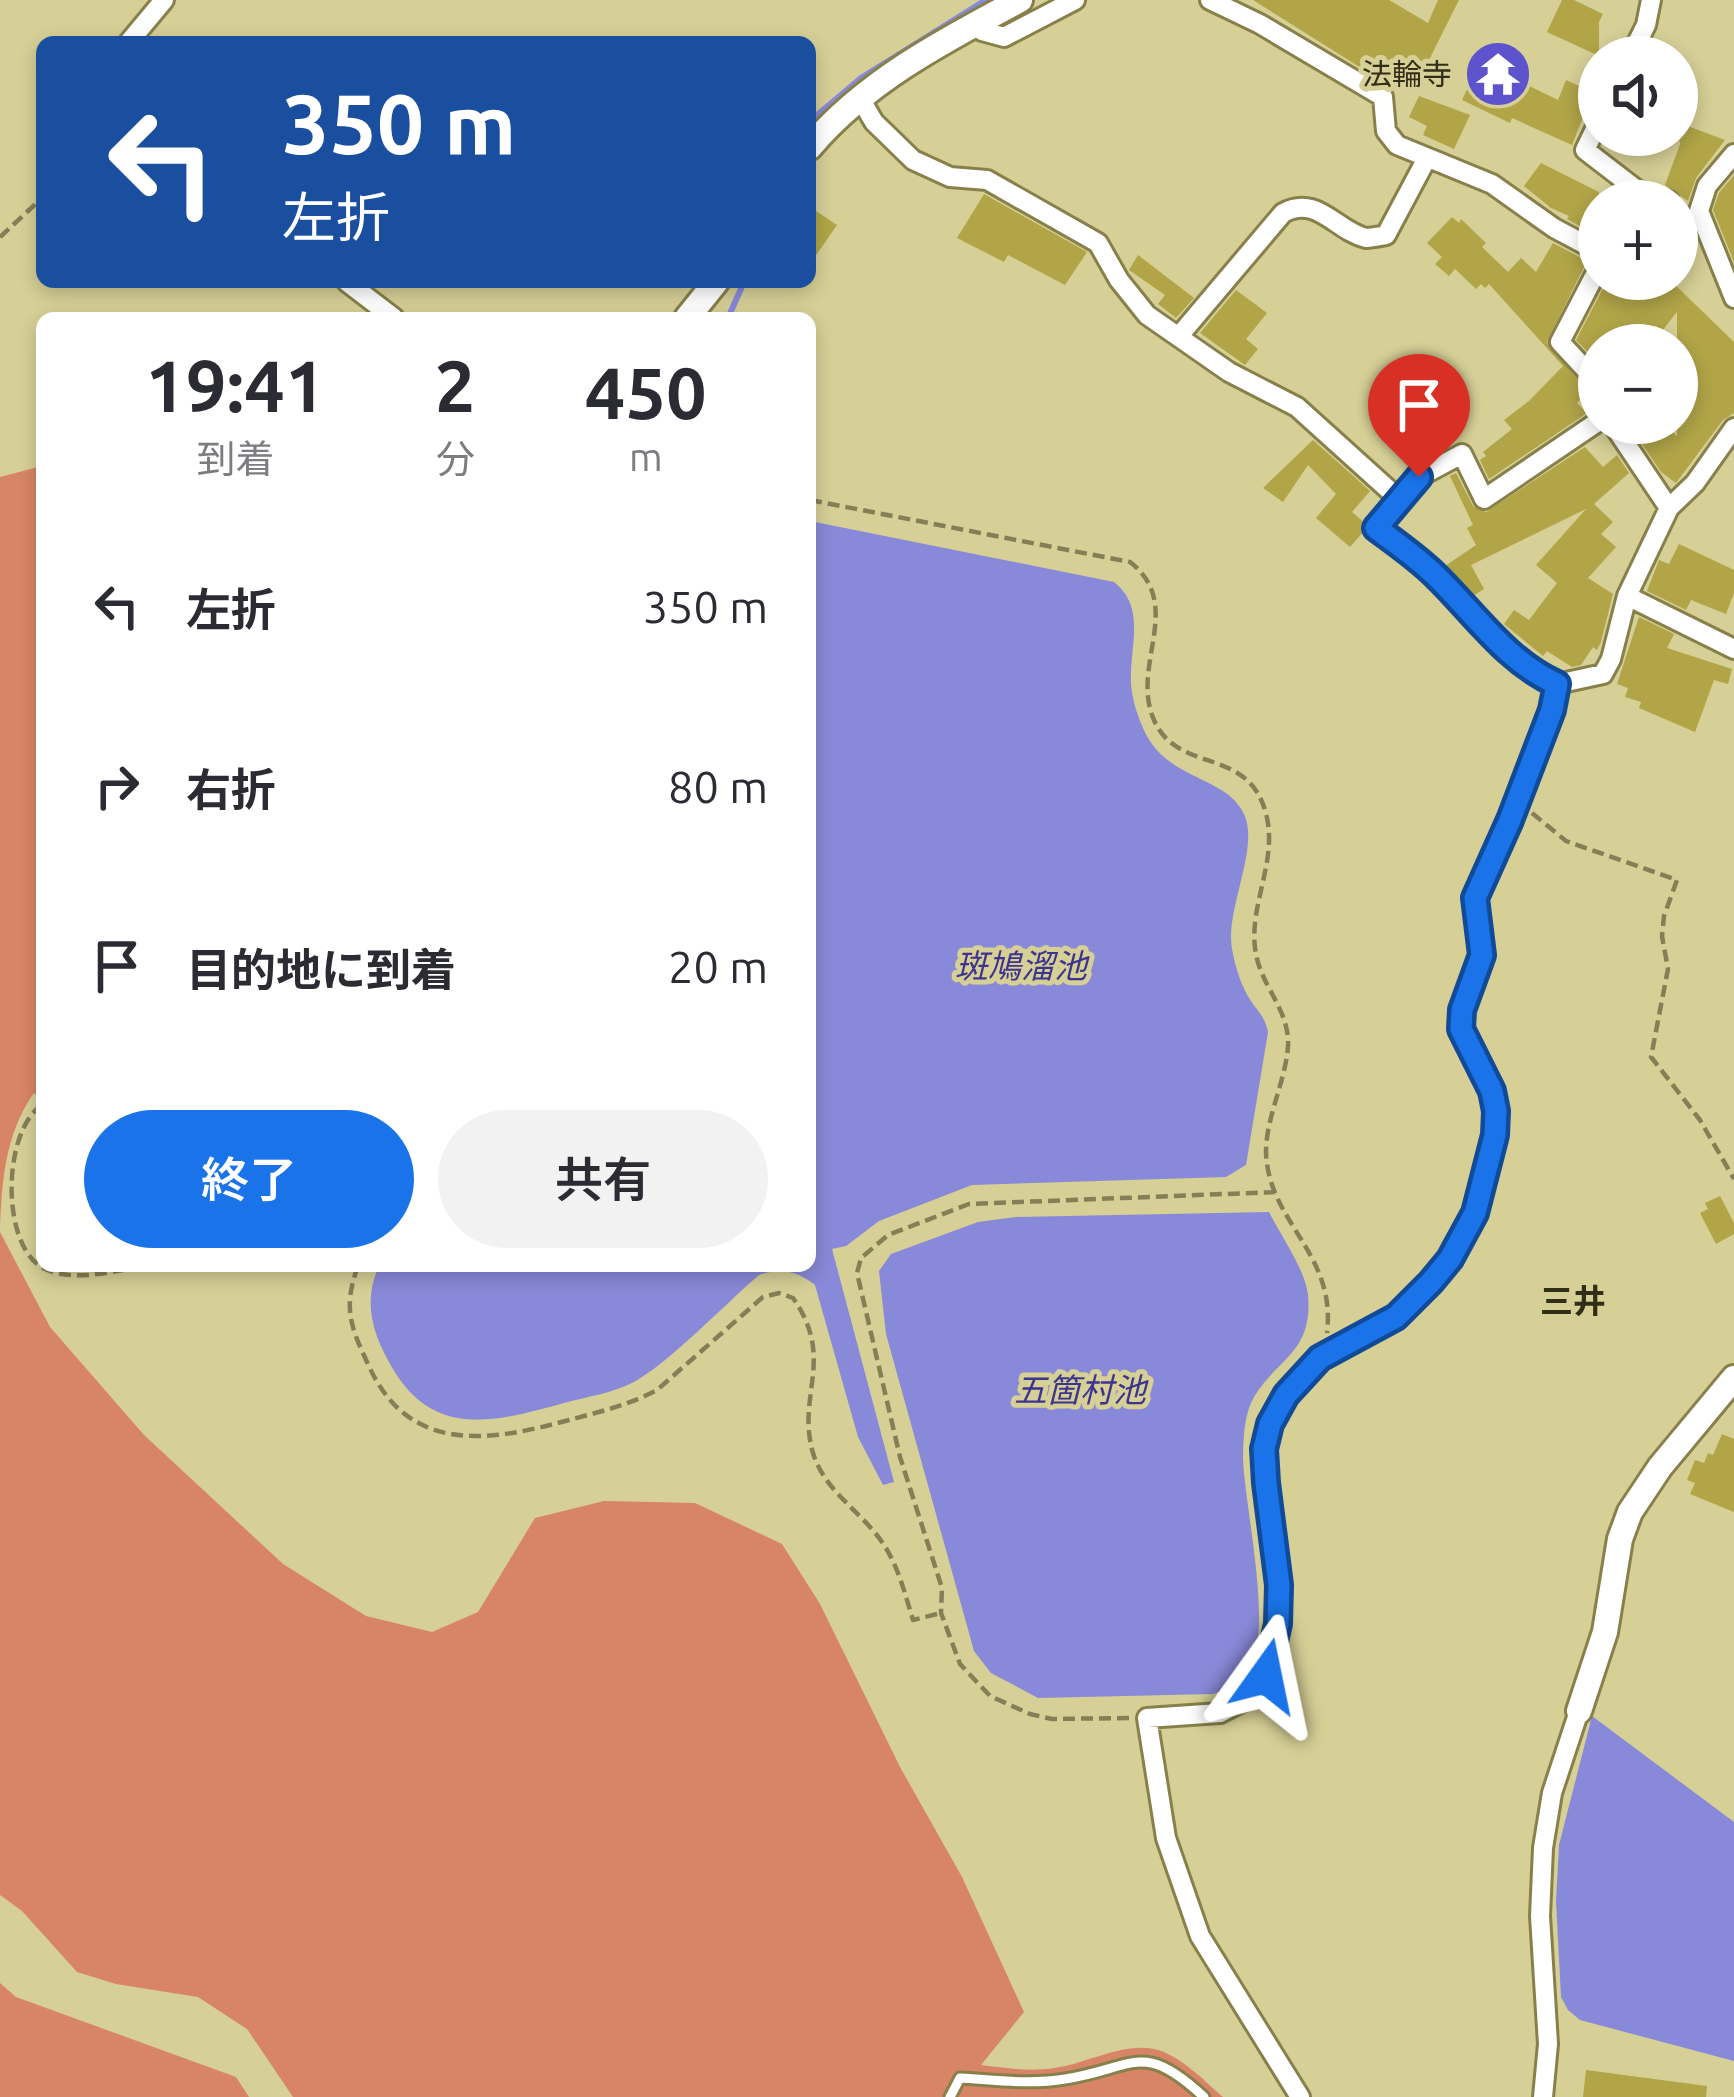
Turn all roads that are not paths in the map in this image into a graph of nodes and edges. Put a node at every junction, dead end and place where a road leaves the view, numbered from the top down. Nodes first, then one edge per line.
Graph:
1 (164, 0) edge
2 (1020, 0) edge
3 (1075, 0) edge
4 (1210, 0) edge
5 (1652, 0) edge
6 (975, 24) junction
7 (134, 36) edge
8 (1640, 36) edge
9 (860, 98) junction
10 (816, 141) edge
11 (1734, 154) edge
12 (1592, 156) edge
13 (1427, 158) junction
14 (1618, 180) edge
15 (1699, 211) joint
16 (1578, 241) edge
17 (354, 288) edge
18 (711, 288) edge
19 (1734, 298) edge
20 (1582, 300) edge
21 (386, 312) edge
22 (692, 312) edge
23 (1179, 336) junction
24 (1578, 361) edge
25 (1734, 428) edge
26 (1578, 435) edge
27 (1626, 444) edge
28 (1400, 500) junction
29 (1669, 508) junction
30 (1627, 596) junction
31 (1734, 649) edge
32 (1557, 684) junction
33 (1734, 1378) edge
34 (1579, 1712) joint
35 (950, 2097) edge
36 (1204, 2097) edge
37 (1300, 2097) edge
38 (1543, 2097) edge

1 - 7 street
2 - 6 street
3 - 6 street
4 - 13 street
5 - 8 street
6 - 9 street
9 - 10 street
9 - 23 street
11 - 15 street
12 - 14 street
13 - 16 street
13 - 23 street
15 - 19 street
17 - 21 street
18 - 22 street
20 - 24 street
23 - 28 street
25 - 29 street
26 - 28 street
27 - 29 street
28 - 32 street
29 - 30 street
30 - 31 street
30 - 32 street
32 - 37 street
33 - 34 street
34 - 38 street
35 - 36 lane

